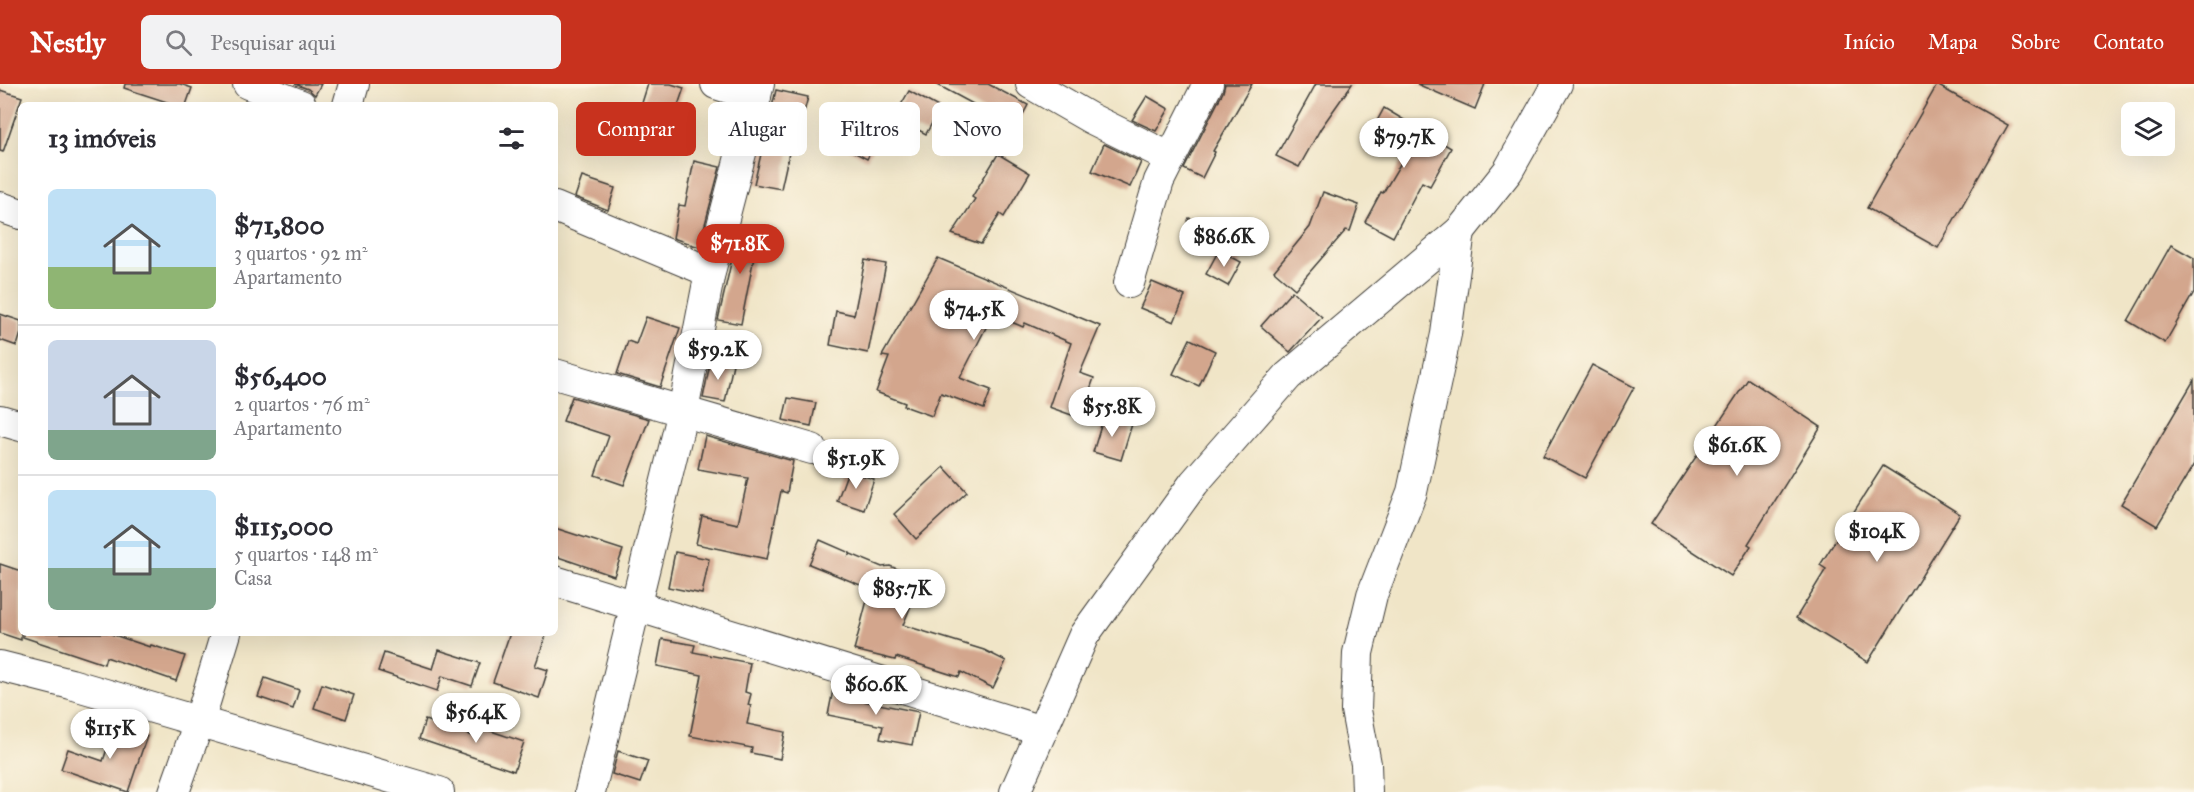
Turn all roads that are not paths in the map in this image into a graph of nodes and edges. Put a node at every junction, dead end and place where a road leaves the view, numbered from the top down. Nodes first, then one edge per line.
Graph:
1 (248, 84) edge
2 (354, 84) edge
3 (716, 84) edge
4 (1031, 84) edge
5 (1208, 84) edge
6 (1557, 84) edge
7 (757, 90) edge
8 (294, 102) edge
9 (349, 102) edge
10 (1171, 158) junction
11 (0, 207) edge
12 (558, 208) edge
13 (18, 213) edge
14 (1461, 231) junction
15 (710, 272) junction
16 (1129, 284) dead end
17 (558, 375) edge
18 (683, 411) junction
19 (0, 420) edge
20 (18, 425) edge
21 (812, 449) dead end
22 (558, 582) edge
23 (635, 606) junction
24 (225, 636) edge
25 (0, 666) edge
26 (199, 722) junction
27 (1042, 731) junction
28 (174, 792) edge
29 (440, 792) edge
30 (590, 792) edge
31 (1015, 792) edge
32 (1367, 792) edge

1 - 8 street
2 - 9 street
3 - 7 street
4 - 10 street
5 - 10 street
6 - 14 street
7 - 15 street
10 - 16 street
11 - 13 street
12 - 15 street
14 - 27 street
14 - 32 street
15 - 18 street
17 - 18 street
18 - 21 street
18 - 23 street
19 - 20 street
22 - 23 street
23 - 27 street
23 - 30 street
24 - 26 street
25 - 26 street
26 - 28 street
26 - 29 street
27 - 31 street

